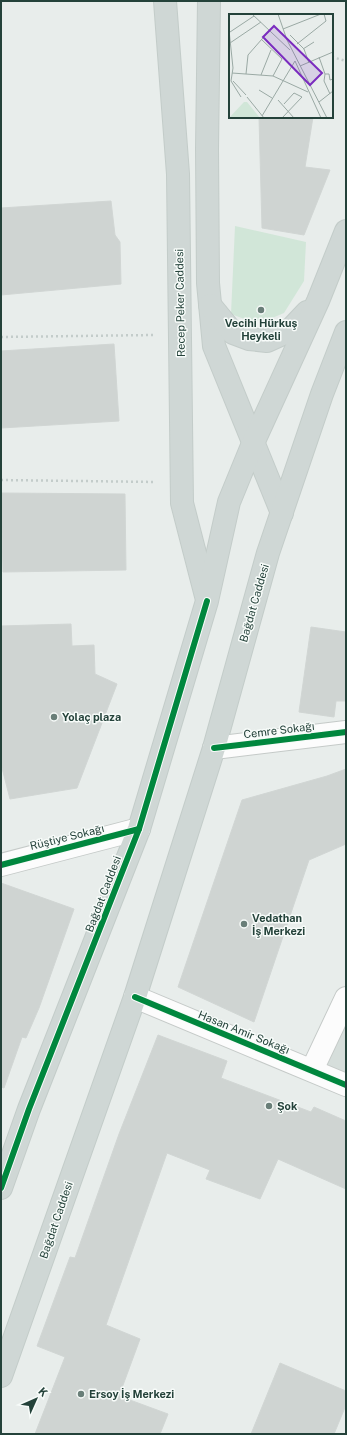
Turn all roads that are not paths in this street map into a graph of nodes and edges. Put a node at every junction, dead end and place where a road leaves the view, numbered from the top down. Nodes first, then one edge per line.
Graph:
1 (165, 1) edge
2 (209, 1) edge
3 (346, 231) edge
4 (318, 301) junction
5 (210, 305) junction
6 (346, 332) edge
7 (254, 441) junction
8 (282, 512) junction
9 (208, 601) junction
10 (346, 732) edge
11 (214, 748) junction
12 (139, 829) junction
13 (1, 865) edge
14 (135, 997) junction
15 (346, 998) edge
16 (312, 1070) junction
17 (346, 1085) edge
18 (1, 1188) edge
19 (1, 1376) edge

1 - 9 main road, Recep Peker Caddesi
2 - 5 main road
3 - 4 main road, Bağdat Caddesi
4 - 5 main road
4 - 7 main road, Bağdat Caddesi
5 - 7 main road
6 - 8 main road, Bağdat Caddesi
7 - 8 main road
7 - 9 main road, Bağdat Caddesi
8 - 11 main road, Bağdat Caddesi
9 - 12 main road, Bağdat Caddesi
10 - 11 street, Cemre Sokağı
11 - 14 main road, Bağdat Caddesi
12 - 13 street, Rüştiye Sokağı
12 - 18 main road, Bağdat Caddesi
14 - 16 street, Hasan Amir Sokağı
14 - 19 main road, Bağdat Caddesi
15 - 16 street
16 - 17 street, Hasan Amir Sokağı

